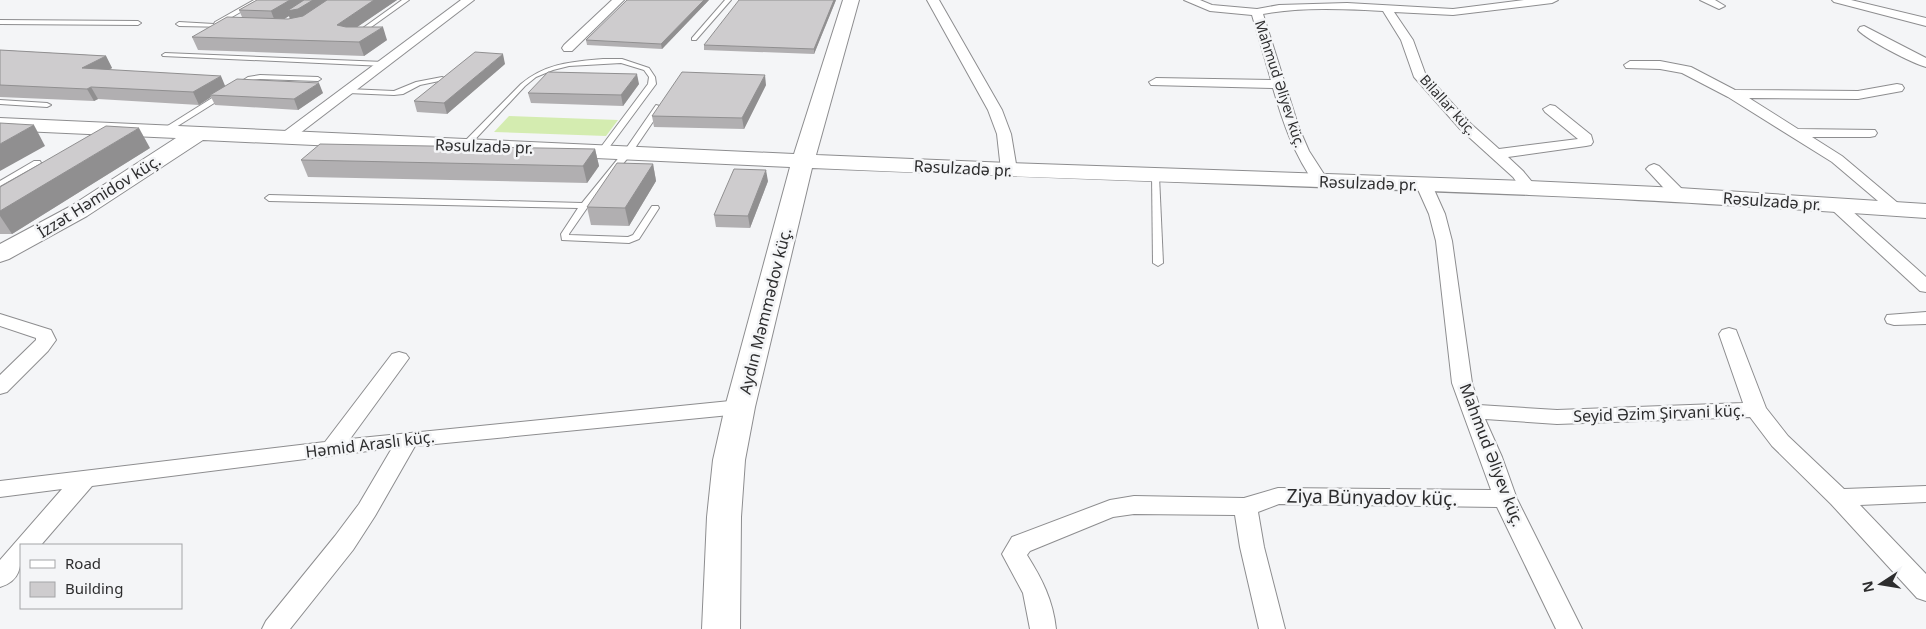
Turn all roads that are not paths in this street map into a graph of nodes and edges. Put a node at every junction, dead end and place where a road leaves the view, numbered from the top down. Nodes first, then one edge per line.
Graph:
1 (258, 0) edge
2 (406, 0) edge
3 (468, 0) edge
4 (618, 0) edge
5 (728, 0) edge
6 (852, 0) edge
7 (933, 0) edge
8 (1190, 0) edge
9 (1290, 0) edge
10 (1552, 0) edge
11 (1706, 0) edge
12 (1838, 0) edge
13 (1719, 6) dead end
14 (1300, 7) junction
15 (1386, 8) junction
16 (1257, 12) junction
17 (0, 22) edge
18 (1926, 22) edge
19 (138, 23) dead end
20 (179, 24) dead end
21 (212, 26) junction
22 (231, 26) edge
23 (1864, 30) dead end
24 (353, 38) edge
25 (694, 39) dead end
26 (568, 48) dead end
27 (165, 54) dead end
28 (1926, 63) edge
29 (384, 64) junction
30 (1630, 65) dead end
31 (318, 79) dead end
32 (442, 79) edge
33 (1156, 82) dead end
34 (1278, 84) junction
35 (234, 88) edge
36 (1896, 88) dead end
37 (348, 91) junction
38 (226, 93) edge
39 (1732, 94) junction
40 (0, 102) edge
41 (661, 103) edge
42 (47, 105) dead end
43 (1550, 109) dead end
44 (0, 124) edge
45 (162, 132) junction
46 (1797, 133) junction
47 (1870, 133) dead end
48 (197, 134) junction
49 (286, 137) junction
50 (464, 146) junction
51 (602, 151) junction
52 (628, 152) junction
53 (1496, 154) junction
54 (803, 160) junction
55 (36, 163) dead end
56 (1654, 169) dead end
57 (1009, 170) junction
58 (1155, 176) junction
59 (1321, 182) junction
60 (0, 184) edge
61 (1424, 185) junction
62 (1529, 188) junction
63 (1679, 195) junction
64 (269, 198) dead end
65 (1836, 205) junction
66 (584, 206) junction
67 (655, 208) dead end
68 (1897, 209) junction
69 (1926, 211) edge
70 (6, 248) edge
71 (1158, 263) dead end
72 (1926, 287) edge
73 (1926, 318) edge
74 (1894, 319) dead end
75 (0, 320) edge
76 (1728, 334) dead end
77 (399, 358) dead end
78 (0, 388) edge
79 (740, 407) junction
80 (1756, 410) junction
81 (1471, 411) junction
82 (408, 439) junction
83 (331, 449) junction
84 (85, 479) junction
85 (0, 489) edge
86 (1926, 494) edge
87 (1839, 498) junction
88 (1505, 499) junction
89 (1245, 507) junction
90 (28, 544) edge
91 (20, 553) edge
92 (0, 577) edge
93 (1926, 591) edge
94 (275, 629) edge
95 (721, 629) edge
96 (1043, 629) edge
97 (1272, 629) edge
98 (1569, 629) edge

1 - 21 lane
2 - 24 lane
3 - 29 street
4 - 26 street
5 - 25 lane
6 - 54 main road, Aydın Məmmədov küç.
7 - 57 street
8 - 16 street
9 - 14 street
10 - 15 street
11 - 13 street
12 - 18 street
14 - 15 street
14 - 16 street
15 - 53 street, Bilallar küç.
16 - 34 street, Mahmud Əliyev küç.
17 - 19 lane
20 - 21 lane
21 - 22 lane
23 - 28 street
27 - 29 lane
29 - 37 street
30 - 39 street
31 - 35 lane
32 - 37 lane
33 - 34 street
34 - 59 street, Mahmud Əliyev küç.
36 - 39 street
37 - 49 street
38 - 45 lane
39 - 46 street
40 - 42 lane
41 - 52 lane
43 - 53 street
44 - 45 main road, Rəsulzadə pr.
45 - 48 main road, Rəsulzadə pr.
46 - 47 street
46 - 68 street
48 - 49 main road, Rəsulzadə pr.
48 - 70 main road, İzzət Həmidov küç.
49 - 50 main road, Rəsulzadə pr.
50 - 51 main road, Rəsulzadə pr.
50 - 51 lane
51 - 52 main road, Rəsulzadə pr.
52 - 54 main road, Rəsulzadə pr.
52 - 66 lane
53 - 62 street, Bilallar küç.
54 - 57 main road, Rəsulzadə pr.
54 - 79 main road, Aydın Məmmədov küç.
55 - 60 lane
56 - 63 street
57 - 58 main road, Rəsulzadə pr.
58 - 59 main road, Rəsulzadə pr.
58 - 71 lane
59 - 61 main road, Rəsulzadə pr.
61 - 62 main road, Rəsulzadə pr.
61 - 81 street, Mahmud Əliyev küç.
62 - 63 main road, Rəsulzadə pr.
63 - 65 main road, Rəsulzadə pr.
64 - 66 lane
65 - 68 main road, Rəsulzadə pr.
65 - 72 street
66 - 67 lane
68 - 69 main road, Rəsulzadə pr.
73 - 74 street
75 - 78 street
76 - 80 street
77 - 83 street
79 - 82 street, Həmid Araslı küç.
79 - 95 main road, Aydın Məmmədov küç.
80 - 81 street, Seyid Əzim Şirvani küç.
80 - 87 street, Seyid Əzim Şirvani küç.
81 - 88 street, Mahmud Əliyev küç.
82 - 83 street, Həmid Araslı küç.
82 - 94 street
83 - 84 street, Həmid Araslı küç.
84 - 85 street, Həmid Araslı küç.
84 - 90 street
86 - 87 street
87 - 93 street, Seyid Əzim Şirvani küç.
88 - 89 street, Ziya Bünyadov küç.
88 - 98 street, Mahmud Əliyev küç.
89 - 96 street
89 - 97 street
91 - 92 street

